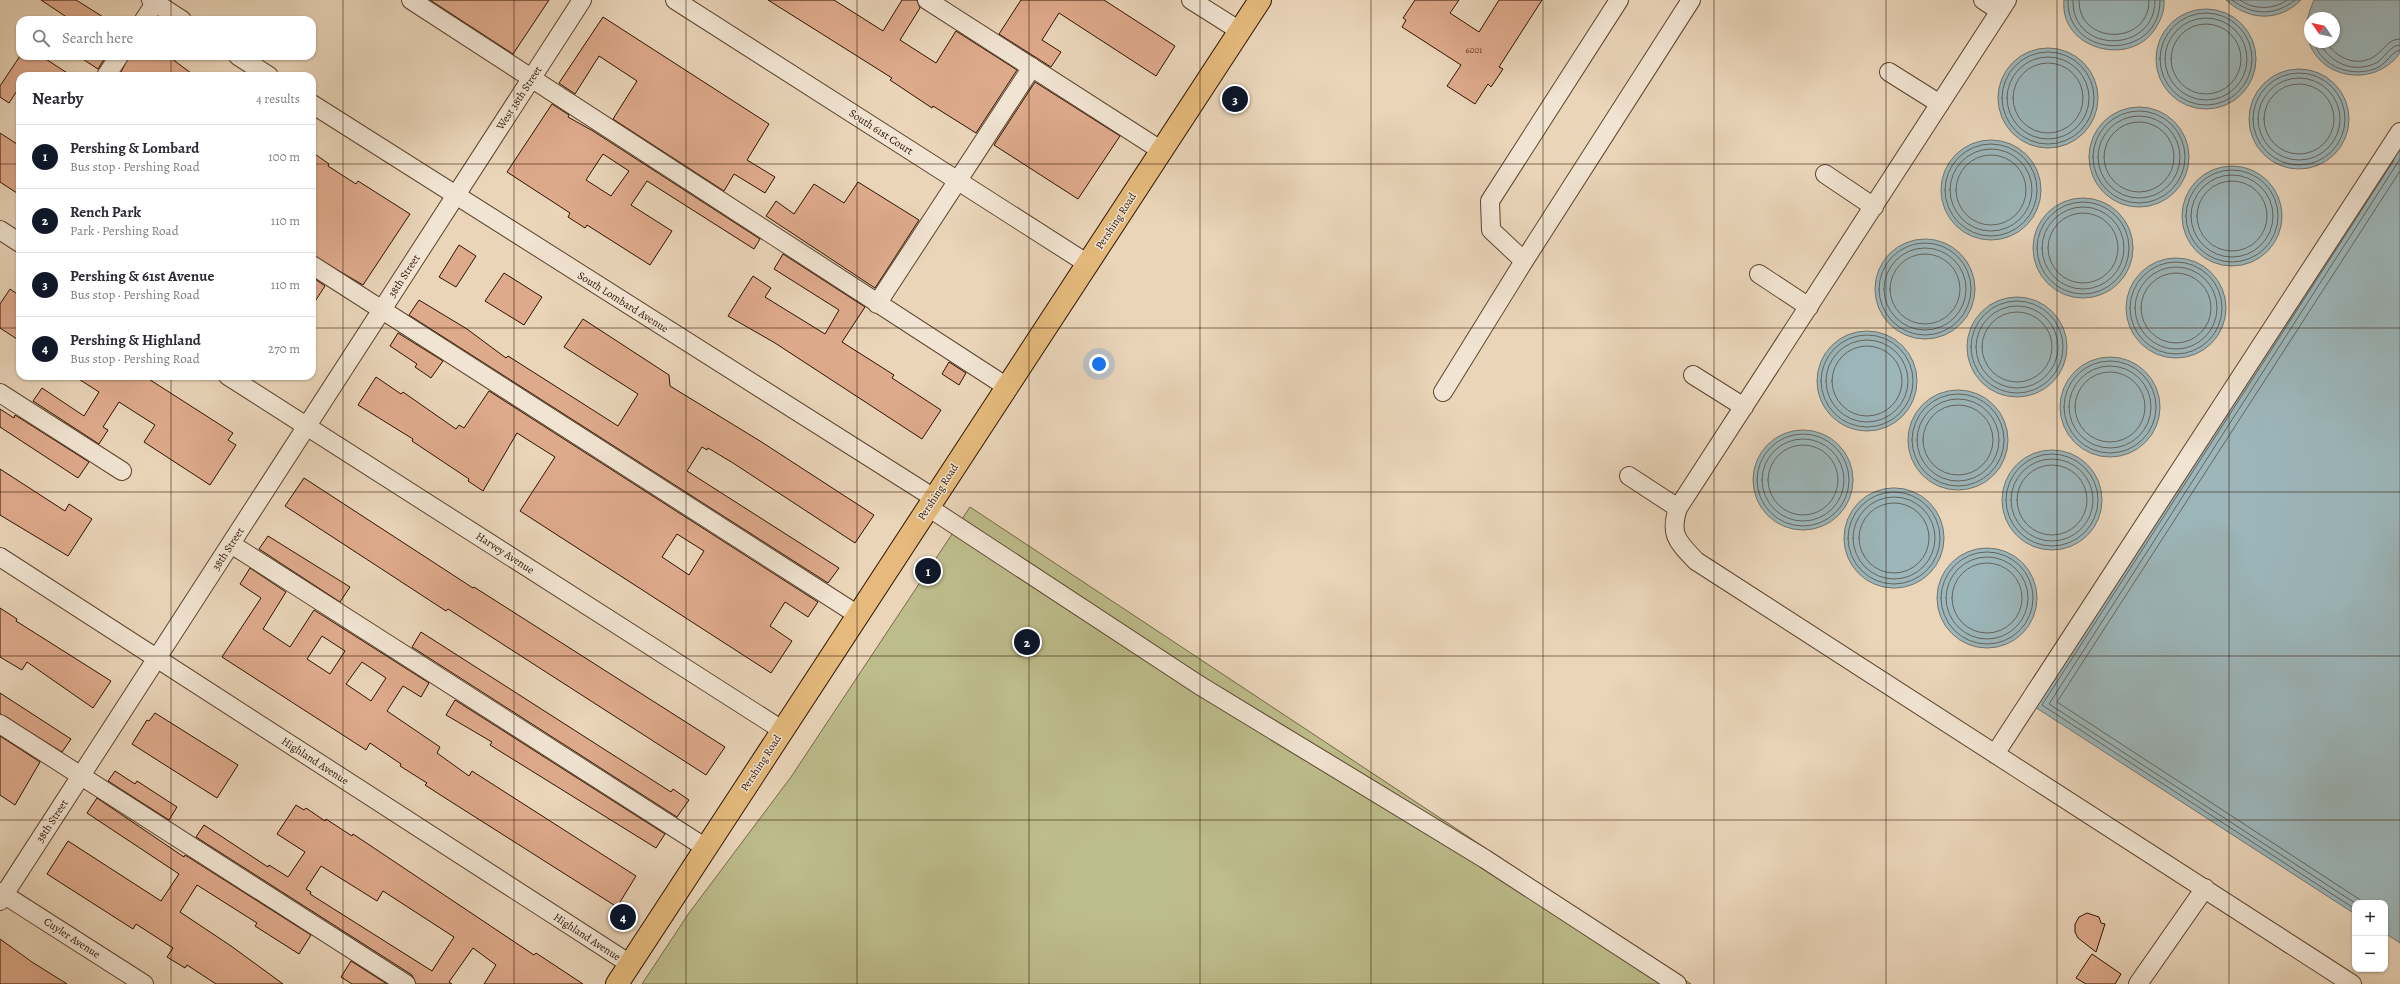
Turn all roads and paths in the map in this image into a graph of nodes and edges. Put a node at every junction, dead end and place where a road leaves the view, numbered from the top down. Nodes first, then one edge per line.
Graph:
1 (411, 0) edge
2 (582, 0) edge
3 (675, 0) edge
4 (927, 0) edge
5 (1192, 0) edge
6 (1260, 0) edge
7 (1619, 0) edge
8 (1692, 0) edge
9 (1983, 0) edge
10 (153, 1) edge
11 (2003, 6) edge
12 (146, 16) edge
13 (176, 16) edge
14 (1240, 31) junction
15 (116, 60) edge
16 (244, 60) edge
17 (1032, 67) junction
18 (109, 72) edge
19 (263, 72) edge
20 (1889, 72) dead end
21 (532, 78) junction
22 (1940, 104) junction
23 (316, 107) edge
24 (2400, 132) edge
25 (1162, 150) junction
26 (1824, 174) dead end
27 (957, 181) junction
28 (455, 196) junction
29 (1874, 207) junction
30 (0, 230) edge
31 (16, 240) edge
32 (1524, 261) junction
33 (1088, 264) junction
34 (316, 268) edge
35 (1759, 274) dead end
36 (877, 304) junction
37 (1809, 307) junction
38 (382, 310) junction
39 (1693, 375) dead end
40 (234, 380) edge
41 (1007, 387) junction
42 (1443, 392) dead end
43 (0, 393) edge
44 (1744, 407) junction
45 (307, 426) junction
46 (122, 471) dead end
47 (1629, 476) dead end
48 (931, 503) junction
49 (1678, 508) junction
50 (231, 544) junction
51 (0, 558) edge
52 (858, 615) junction
53 (157, 658) junction
54 (0, 724) edge
55 (782, 730) junction
56 (1995, 754) junction
57 (81, 776) junction
58 (706, 848) junction
59 (2205, 888) junction
60 (1, 896) edge
61 (630, 964) junction
62 (144, 984) edge
63 (406, 984) edge
64 (617, 984) edge
65 (1677, 984) edge
66 (2138, 984) edge
67 (2352, 984) edge

1 - 21 street
2 - 21 street, West 38th Street
3 - 27 street, South 61st Court
4 - 17 street
5 - 14 street
6 - 14 main road, Pershing Road
7 - 32 street
8 - 32 street
9 - 11 street
10 - 12 street
10 - 13 street
11 - 22 street
14 - 25 main road, Pershing Road
15 - 18 street
16 - 19 street
17 - 25 street
17 - 27 street
20 - 22 street
21 - 28 street, West 38th Street
21 - 36 street
22 - 29 street
23 - 28 street, South Lombard Avenue
24 - 56 street
25 - 33 main road, Pershing Road
26 - 29 street
27 - 33 street, South 61st Court
27 - 36 street
28 - 38 street, 38th Street
28 - 48 street, South Lombard Avenue
29 - 37 street
30 - 31 street
32 - 42 street
33 - 41 main road, Pershing Road
34 - 38 street
35 - 37 street
36 - 41 street
37 - 44 street
38 - 45 street, 38th Street
38 - 52 street
39 - 44 street
40 - 45 street, Harvey Avenue
41 - 48 main road, Pershing Road
43 - 46 street
44 - 49 street
45 - 50 street, 38th Street
45 - 55 street, Harvey Avenue
47 - 49 street
48 - 52 main road, Pershing Road
48 - 65 street, South Lombard Avenue
49 - 56 street
50 - 53 street, 38th Street
50 - 58 street
51 - 53 street, Highland Avenue
52 - 55 main road, Pershing Road
53 - 57 street, 38th Street
53 - 61 street, Highland Avenue
54 - 57 street
55 - 58 main road, Pershing Road
56 - 59 street
57 - 60 street, 38th Street
57 - 63 street
58 - 61 main road, Pershing Road
59 - 66 street
59 - 67 street
60 - 62 street, Cuyler Avenue
61 - 64 main road, Pershing Road

